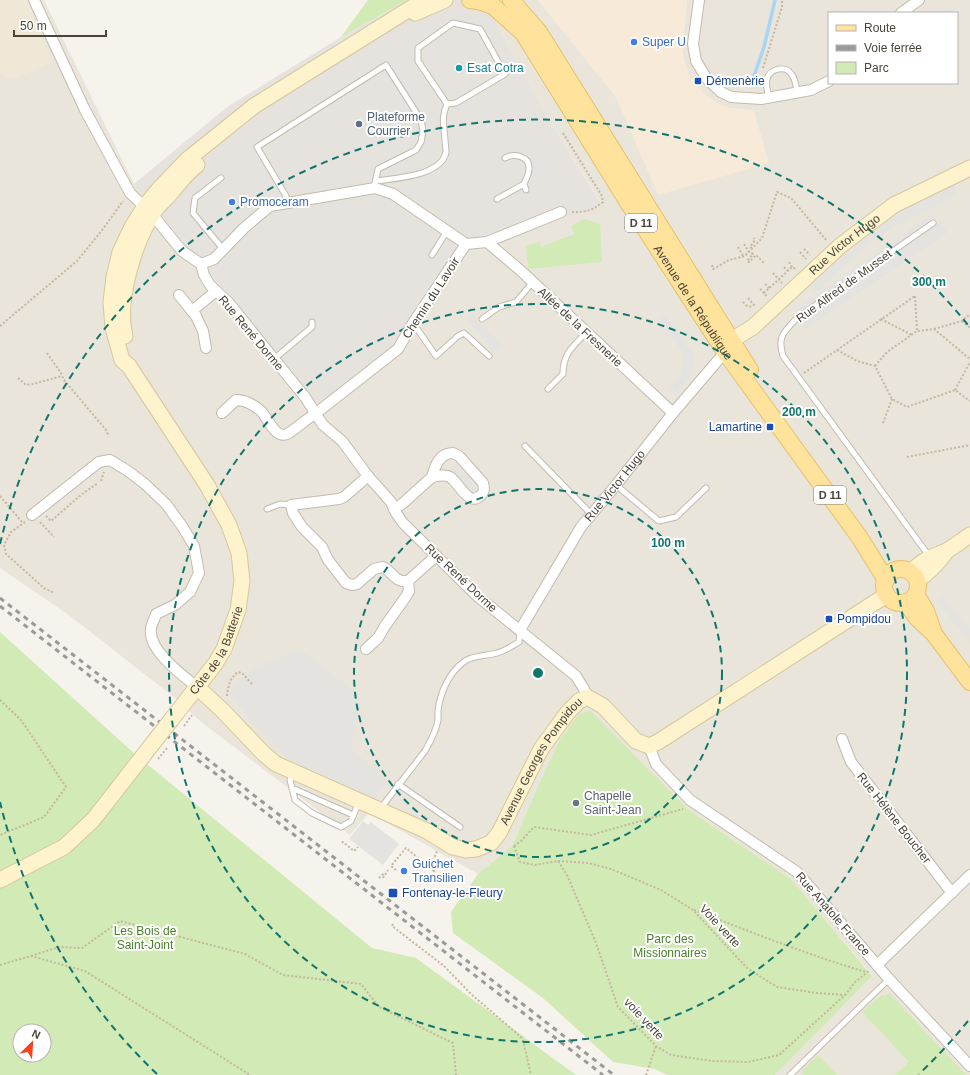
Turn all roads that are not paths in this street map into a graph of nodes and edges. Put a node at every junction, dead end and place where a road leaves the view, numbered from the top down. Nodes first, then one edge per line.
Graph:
1 (34, 0) edge
2 (424, 0) edge
3 (446, 0) edge
4 (477, 0) edge
5 (511, 0) edge
6 (699, 0) edge
7 (919, 0) edge
8 (902, 12) edge
9 (828, 82) edge
10 (797, 93) junction
11 (769, 98) junction
12 (447, 104) junction
13 (505, 158) dead end
14 (970, 168) edge
15 (221, 178) dead end
16 (375, 184) junction
17 (524, 184) junction
18 (526, 190) dead end
19 (497, 200) dead end
20 (288, 203) junction
21 (149, 210) junction
22 (561, 212) road end
23 (933, 223) dead end
24 (447, 231) junction
25 (487, 242) junction
26 (466, 244) junction
27 (223, 249) junction
28 (432, 255) dead end
29 (201, 264) junction
30 (532, 283) junction
31 (216, 291) junction
32 (179, 295) dead end
33 (192, 311) junction
34 (482, 319) dead end
35 (312, 322) dead end
36 (414, 324) junction
37 (586, 333) junction
38 (728, 346) junction
39 (206, 348) dead end
40 (489, 356) dead end
41 (274, 359) junction
42 (548, 389) dead end
43 (222, 413) dead end
44 (673, 413) junction
45 (315, 414) junction
46 (524, 446) dead end
47 (368, 476) junction
48 (432, 476) junction
49 (616, 485) junction
50 (706, 488) dead end
51 (291, 505) junction
52 (394, 509) junction
53 (267, 510) dead end
54 (35, 513) road end
55 (591, 514) junction
56 (970, 535) edge
57 (947, 551) junction
58 (436, 556) junction
59 (930, 557) junction
60 (408, 581) junction
61 (889, 582) junction
62 (912, 587) junction
63 (520, 630) junction
64 (366, 649) dead end
65 (970, 682) edge
66 (197, 687) junction
67 (587, 697) junction
68 (842, 739) dead end
69 (649, 746) junction
70 (294, 772) junction
71 (398, 784) junction
72 (292, 788) junction
73 (360, 801) junction
74 (380, 809) junction
75 (353, 815) junction
76 (460, 827) dead end
77 (970, 875) edge
78 (0, 880) edge
79 (952, 893) junction
80 (877, 965) junction
81 (889, 979) junction
82 (970, 1065) edge
83 (790, 1075) edge

1 - 21 street
2 - 21 main road
3 - 21 main road
4 - 38 main road, Avenue de la République / D 11
5 - 38 main road, Avenue de la République / D 11
6 - 11 street
7 - 8 street
9 - 10 street
10 - 11 street
10 - 11 lane
12 - 12 lane
12 - 16 lane
13 - 17 lane
14 - 38 main road, Rue Victor Hugo
15 - 27 lane
16 - 20 street
16 - 20 lane
16 - 24 street
17 - 18 lane
17 - 19 lane
20 - 27 street
21 - 29 street
21 - 66 main road, Côte de la Batterie
22 - 25 street, Chemin du Lavoir
23 - 59 lane, Rue Alfred de Musset
24 - 26 street
24 - 28 lane
25 - 26 street, Chemin du Lavoir
25 - 30 street, Allée de la Fresnerie
26 - 36 street, Chemin du Lavoir
27 - 29 street
29 - 31 street, Rue René Dorme
30 - 34 lane
30 - 37 street, Allée de la Fresnerie
31 - 33 street
31 - 41 street, Rue René Dorme
32 - 33 street
33 - 39 street
35 - 41 lane
36 - 40 lane
36 - 45 street, Chemin du Lavoir
37 - 42 lane
37 - 44 street, Allée de la Fresnerie
38 - 44 street, Rue Victor Hugo
38 - 61 main road, Avenue de la République / D 11
41 - 45 street, Rue René Dorme
43 - 45 street, Chemin du Lavoir
44 - 49 street, Rue Victor Hugo
45 - 47 street, Rue René Dorme
46 - 55 lane
47 - 51 street
47 - 52 street, Rue René Dorme
48 - 48 street
48 - 52 street
49 - 50 lane
49 - 55 street, Rue Victor Hugo
51 - 53 lane
51 - 60 street
52 - 58 street, Rue René Dorme
54 - 66 street
55 - 63 street, Rue Victor Hugo
56 - 57 main road
57 - 59 main road
57 - 62 main road
58 - 60 street
58 - 63 street, Rue René Dorme
59 - 62 main road
60 - 64 street
61 - 62 main road
61 - 62 main road
61 - 69 main road
62 - 65 main road
63 - 67 street
63 - 71 lane
66 - 70 main road, Avenue Georges Pompidou
66 - 78 main road, Côte de la Batterie, bridge
67 - 69 main road, Avenue Georges Pompidou
67 - 74 main road, Avenue Georges Pompidou
68 - 79 street, Rue Hélène Boucher
69 - 80 street, Rue Anatole France
70 - 72 lane
70 - 73 main road, Avenue Georges Pompidou
71 - 74 lane
71 - 76 lane
72 - 75 lane
72 - 75 lane
73 - 74 main road, Avenue Georges Pompidou
73 - 75 lane
77 - 79 street
79 - 80 street
80 - 81 street, Rue Anatole France
81 - 82 street, Rue Anatole France
81 - 83 lane

